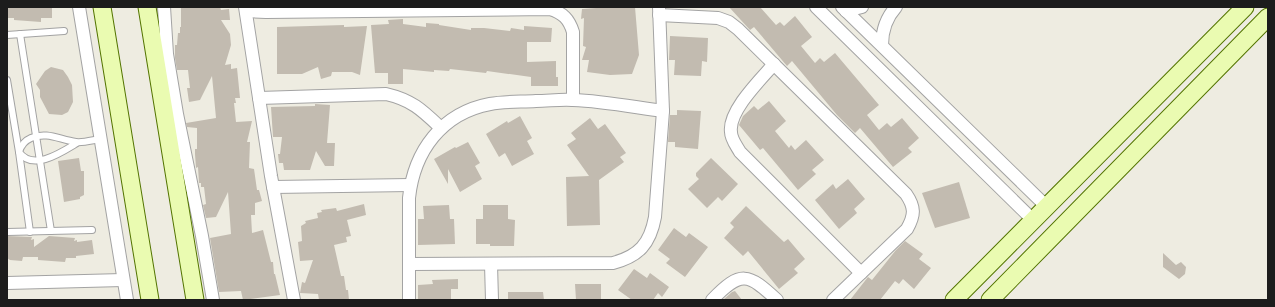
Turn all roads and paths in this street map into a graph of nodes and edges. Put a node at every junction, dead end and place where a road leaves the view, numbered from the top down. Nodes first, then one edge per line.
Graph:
1 (79, 7) edge
2 (102, 7) edge
3 (146, 7) edge
4 (164, 7) edge
5 (816, 7) edge
6 (862, 7) edge
7 (896, 7) edge
8 (1244, 7) edge
9 (245, 9) edge
10 (844, 9) edge
11 (659, 11) edge
12 (1266, 22) edge
13 (64, 31) dead end
14 (20, 34) junction
15 (7, 35) edge
16 (882, 45) junction
17 (774, 64) junction
18 (7, 80) edge
19 (933, 96) junction
20 (259, 98) junction
21 (573, 100) junction
22 (920, 109) junction
23 (664, 110) junction
24 (441, 128) junction
25 (36, 136) junction
26 (100, 139) junction
27 (77, 143) junction
28 (19, 152) junction
29 (40, 160) junction
30 (410, 185) junction
31 (273, 187) junction
32 (1047, 207) junction
33 (1033, 220) junction
34 (92, 230) dead end
35 (51, 231) junction
36 (7, 232) edge
37 (30, 232) junction
38 (408, 264) junction
39 (491, 264) junction
40 (861, 273) junction
41 (123, 280) junction
42 (7, 283) edge
43 (127, 300) edge
44 (150, 300) edge
45 (194, 300) edge
46 (213, 300) edge
47 (294, 300) edge
48 (409, 300) edge
49 (492, 300) edge
50 (712, 300) edge
51 (777, 300) edge
52 (833, 300) edge
53 (954, 300) edge
54 (990, 300) edge

1 - 26 street
2 - 44 street
3 - 45 street
4 - 46 street
5 - 22 street
6 - 10 street
7 - 16 street
8 - 32 street
9 - 20 street
9 - 21 street
10 - 16 street
11 - 17 street
11 - 23 street
12 - 54 street
13 - 14 lane
14 - 15 lane
14 - 25 lane
16 - 19 street
17 - 40 street
17 - 40 street
18 - 28 lane
19 - 22 street
19 - 32 street
20 - 24 street
20 - 31 street
21 - 23 street
21 - 24 street
22 - 33 street
23 - 39 street
24 - 30 street
25 - 27 lane
25 - 28 lane
25 - 29 lane
26 - 27 lane
26 - 41 street
27 - 29 lane
28 - 29 lane
28 - 37 lane
29 - 35 lane
30 - 31 street
30 - 38 street
31 - 47 street
32 - 33 street
33 - 53 street
34 - 35 lane
35 - 37 lane
36 - 37 lane
38 - 39 street
38 - 48 street
39 - 49 street
40 - 52 street
41 - 42 street
41 - 43 street
50 - 51 street

